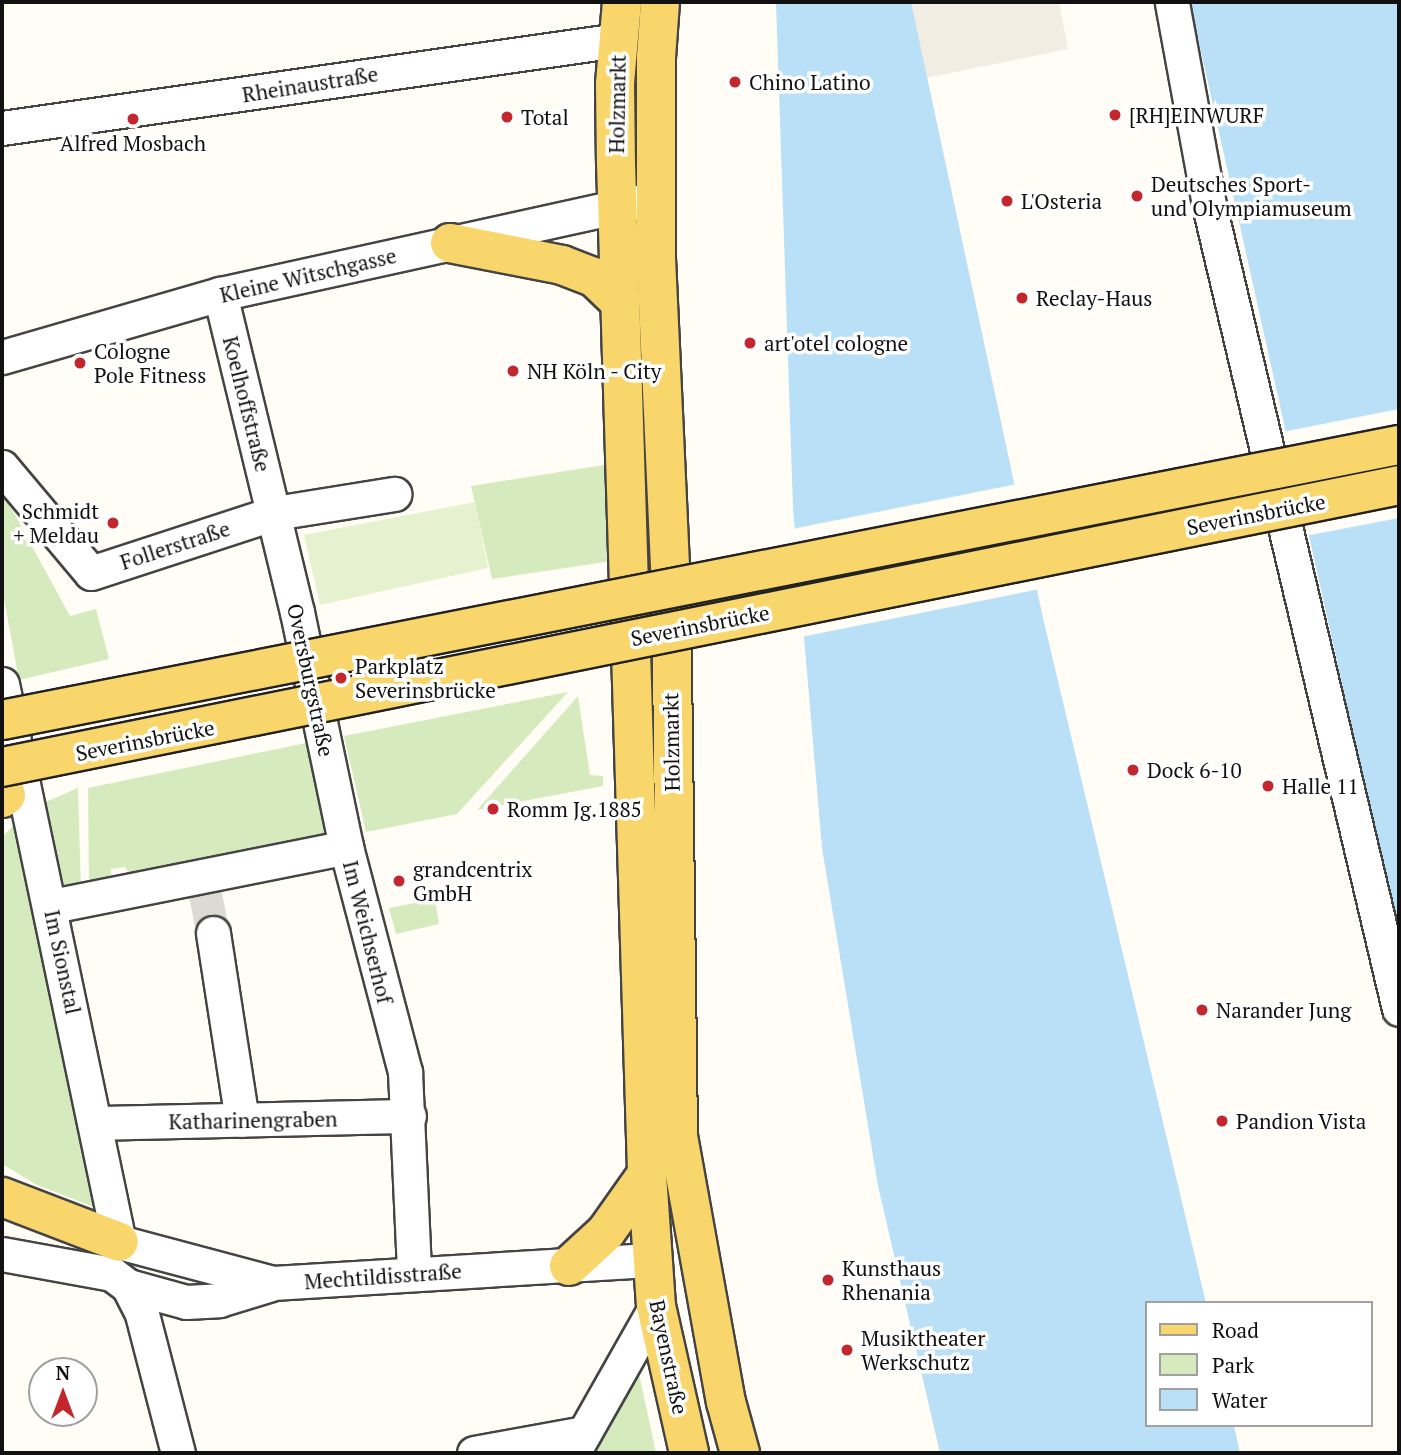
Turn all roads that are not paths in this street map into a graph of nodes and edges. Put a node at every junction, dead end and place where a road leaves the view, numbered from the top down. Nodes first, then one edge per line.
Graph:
1 (622, 2) edge
2 (660, 2) edge
3 (1172, 3) edge
4 (618, 40) junction
5 (2, 128) edge
6 (655, 198) junction
7 (618, 206) junction
8 (450, 243) junction
9 (220, 294) junction
10 (621, 303) junction
11 (2, 357) edge
12 (1399, 445) edge
13 (2, 467) edge
14 (1399, 485) edge
15 (394, 494) dead end
16 (275, 513) junction
17 (6, 709) edge
18 (126, 745) junction
19 (2, 767) edge
20 (2, 798) edge
21 (346, 847) junction
22 (52, 906) junction
23 (213, 933) tunnel mouth
24 (1399, 1009) edge
25 (409, 1116) junction
26 (242, 1120) junction
27 (96, 1123) junction
28 (647, 1174) junction
29 (2, 1197) edge
30 (119, 1242) junction
31 (2, 1254) edge
32 (653, 1260) junction
33 (569, 1266) junction
34 (414, 1272) junction
35 (273, 1283) junction
36 (703, 1284) junction
37 (128, 1286) junction
38 (656, 1306) junction
39 (578, 1443) edge
40 (178, 1453) edge
41 (474, 1453) edge
42 (689, 1453) edge
43 (740, 1453) edge

1 - 4 main road, Holzmarkt
2 - 6 main road, Holzmarkt
3 - 24 street
4 - 5 street, Rheinaustraße
4 - 7 main road, Holzmarkt
6 - 7 street
6 - 36 main road, Holzmarkt
7 - 8 street, Kleine Witschgasse
7 - 10 main road, Holzmarkt
8 - 9 street, Kleine Witschgasse
8 - 10 main road
9 - 11 street, Kleine Witschgasse
9 - 16 street, Koelhoffstraße
10 - 28 main road, Holzmarkt
12 - 17 main road, Severinsbrücke, bridge
13 - 16 street, Follerstraße
14 - 18 main road, Severinsbrücke, bridge
15 - 16 street, Follerstraße
16 - 21 street, Oversburgstraße
17 - 22 street, Im Sionstal
18 - 19 main road, Severinsbrücke, bridge
18 - 20 main road
21 - 22 street, Im Weichserhof
21 - 25 street, Im Weichserhof
22 - 27 street, Im Sionstal
23 - 26 street
25 - 26 street, Katharinengraben
25 - 34 street, Im Weichserhof
26 - 27 street, Katharinengraben
27 - 30 street, Im Sionstal
28 - 32 main road, Holzmarkt
28 - 33 main road
29 - 30 main road
30 - 35 street, Mechtildisstraße
31 - 37 street
32 - 33 street, Mechtildisstraße
32 - 36 main road
32 - 38 main road, Bayenstraße
33 - 34 street, Mechtildisstraße
34 - 35 street, Mechtildisstraße
35 - 37 street
36 - 43 main road
37 - 40 street
38 - 39 street
38 - 42 main road, Bayenstraße
39 - 41 street

